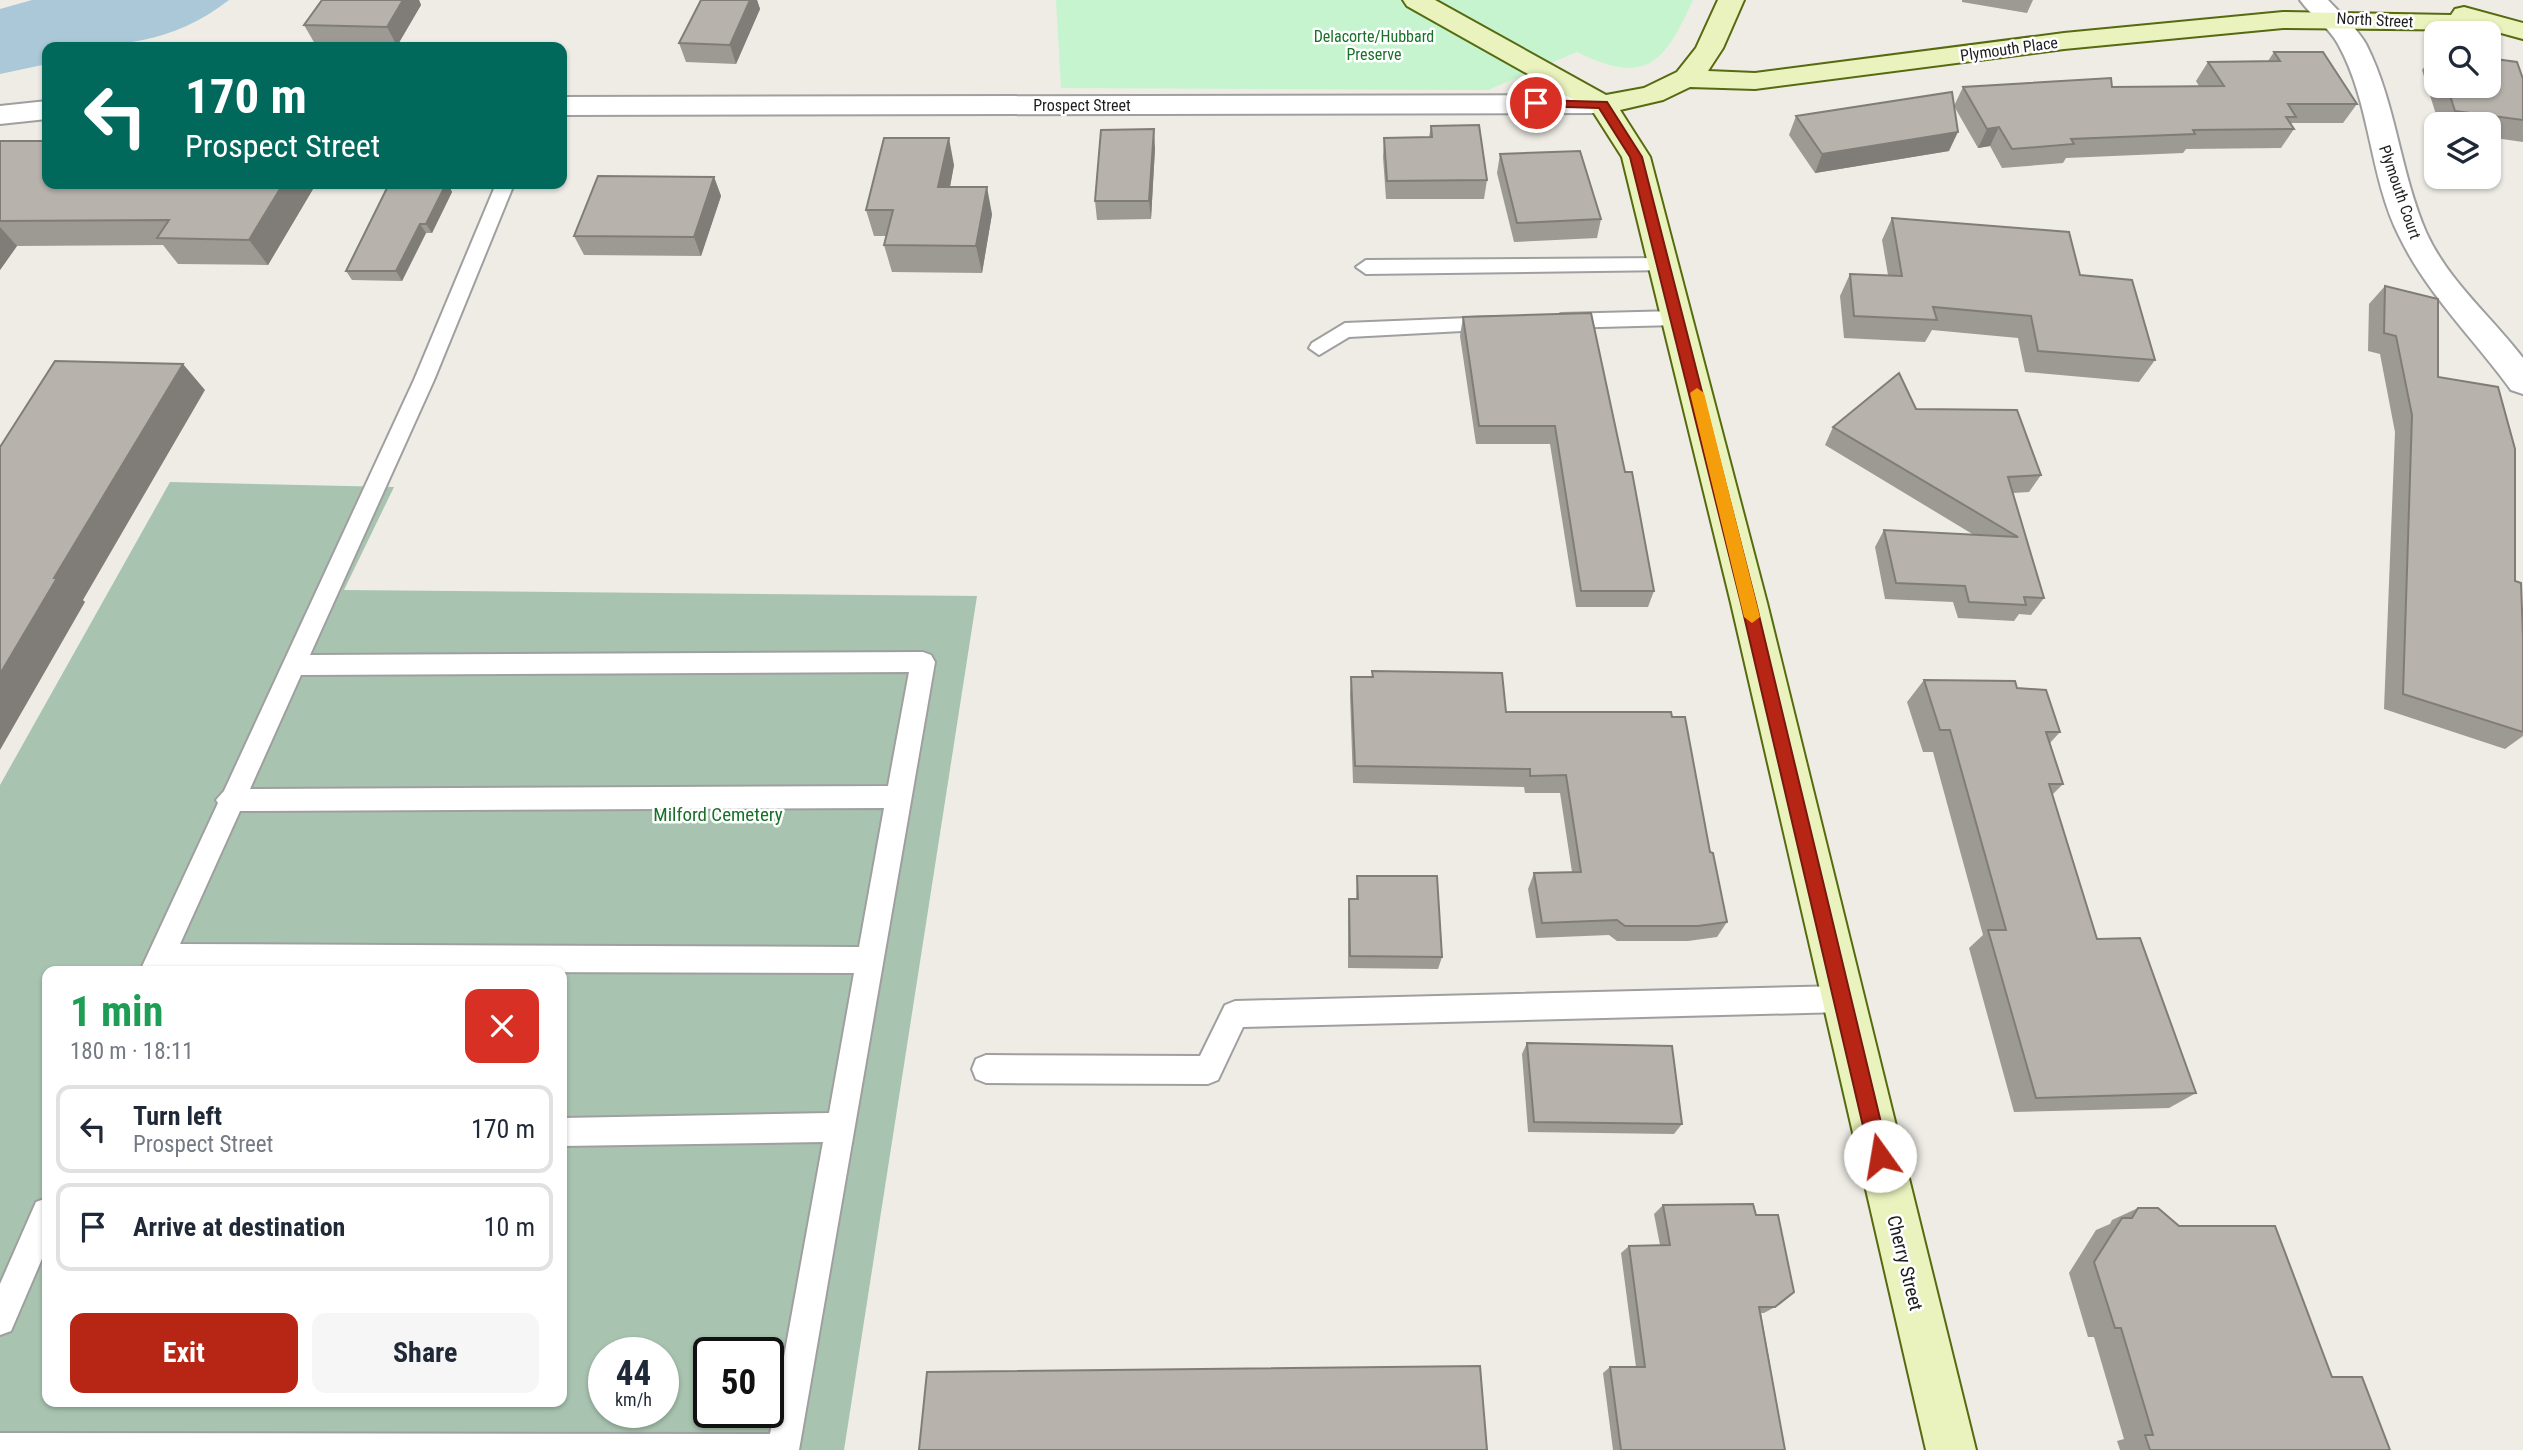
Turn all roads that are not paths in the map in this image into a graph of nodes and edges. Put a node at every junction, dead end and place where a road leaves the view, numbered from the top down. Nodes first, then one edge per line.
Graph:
1 (1416, 0) edge
2 (1731, 0) edge
3 (2418, 0) edge
4 (2322, 10) edge
5 (2462, 21) edge
6 (2481, 21) edge
7 (2501, 26) edge
8 (2523, 31) edge
9 (1688, 79) junction
10 (1602, 104) junction
11 (567, 106) edge
12 (42, 111) edge
13 (0, 115) edge
14 (503, 189) edge
15 (1664, 265) junction
16 (1366, 267) dead end
17 (1676, 318) junction
18 (1540, 322) edge
19 (1512, 323) edge
20 (1319, 348) dead end
21 (2523, 382) edge
22 (294, 665) junction
23 (899, 797) junction
24 (229, 800) junction
25 (869, 960) junction
26 (157, 964) edge
27 (1843, 999) junction
28 (986, 1069) dead end
29 (840, 1127) junction
30 (567, 1132) edge
31 (42, 1224) edge
32 (0, 1320) edge
33 (0, 1449) edge
34 (143, 1449) edge
35 (539, 1449) edge
36 (346, 1450) edge
37 (770, 1450) edge
38 (783, 1450) edge
39 (1951, 1450) edge

1 - 10 main road
2 - 9 main road
3 - 6 main road, North Street
4 - 5 main road, North Street
4 - 9 main road, Plymouth Place
4 - 21 street, Plymouth Court
7 - 8 main road, North Street
9 - 10 main road
10 - 11 street, Prospect Street
10 - 15 main road, Cherry Street
12 - 13 street
14 - 22 lane
15 - 16 lane
15 - 17 main road, Cherry Street
17 - 18 lane
17 - 27 main road, Cherry Street
19 - 20 lane
22 - 23 lane
22 - 24 lane
23 - 24 lane
23 - 25 lane
24 - 26 lane
25 - 26 lane
25 - 29 lane
27 - 28 lane
27 - 39 main road, Cherry Street
29 - 30 lane
29 - 38 lane
31 - 32 lane
33 - 34 lane
34 - 36 lane
35 - 36 lane
35 - 37 lane

